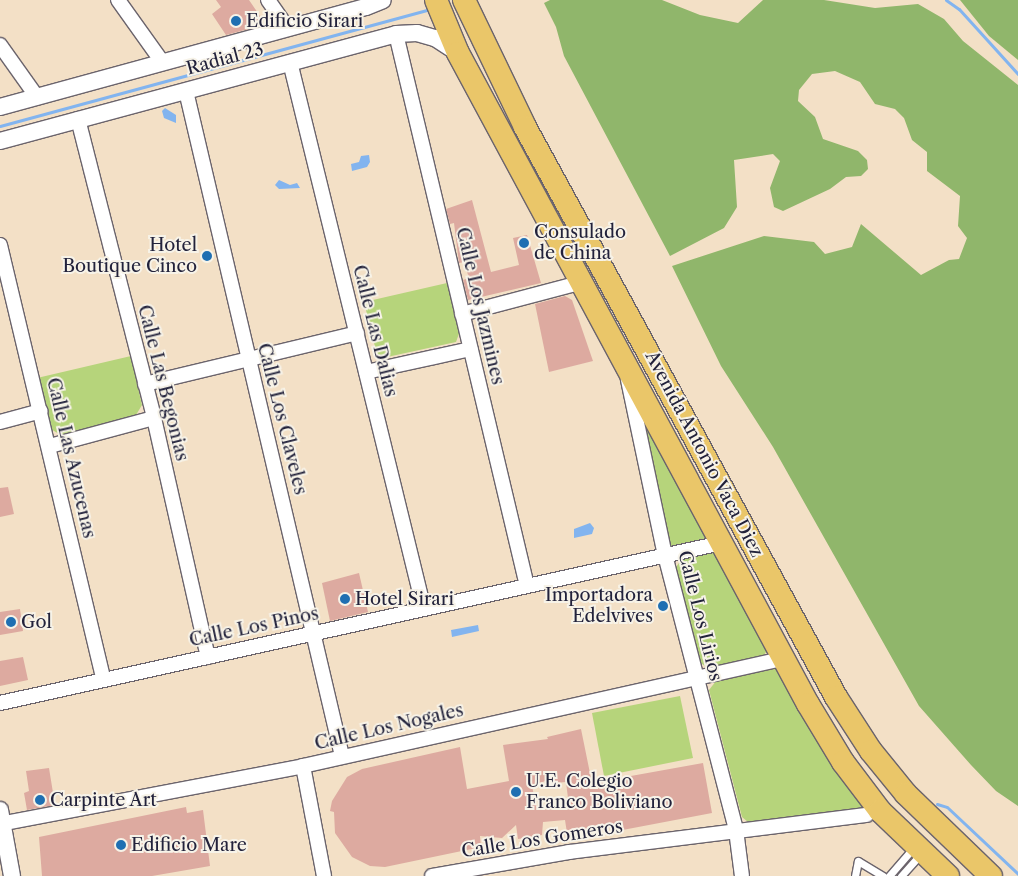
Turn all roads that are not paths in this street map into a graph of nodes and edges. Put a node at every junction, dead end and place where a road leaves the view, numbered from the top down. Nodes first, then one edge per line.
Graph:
1 (118, 0) edge
2 (268, 0) edge
3 (383, 0) edge
4 (466, 5) edge
5 (439, 8) edge
6 (287, 27) junction
7 (396, 34) junction
8 (0, 45) edge
9 (458, 53) junction
10 (290, 62) junction
11 (163, 63) junction
12 (186, 91) junction
13 (37, 97) junction
14 (0, 106) edge
15 (78, 119) junction
16 (0, 140) edge
17 (545, 214) junction
18 (589, 243) junction
19 (0, 245) edge
20 (583, 282) junction
21 (462, 314) junction
22 (356, 333) junction
23 (471, 349) junction
24 (249, 360) junction
25 (625, 364) junction
26 (366, 372) junction
27 (145, 384) junction
28 (41, 412) junction
29 (154, 418) junction
30 (0, 422) edge
31 (50, 446) junction
32 (721, 543) junction
33 (665, 555) junction
34 (527, 586) junction
35 (424, 609) junction
36 (315, 633) junction
37 (208, 657) junction
38 (784, 659) junction
39 (696, 678) junction
40 (104, 680) junction
41 (0, 703) edge
42 (342, 756) junction
43 (303, 766) junction
44 (866, 814) dead end
45 (1, 819) edge
46 (736, 830) junction
47 (919, 849) junction
48 (12, 876) edge
49 (324, 876) edge
50 (432, 876) edge
51 (742, 876) edge
52 (855, 876) edge
53 (884, 876) edge
54 (890, 876) edge
55 (901, 876) edge
56 (948, 876) edge
57 (991, 876) edge

1 - 11 street
2 - 6 street
3 - 6 street, Radial 23
4 - 18 highway, Avenida Antonio Vaca Diez
5 - 9 highway, Avenida Antonio Vaca Diez
6 - 11 street, Radial 23
7 - 9 street, Radial 23
7 - 10 street, Radial 23
7 - 21 street, Calle Los Jazmines
8 - 13 street
9 - 17 highway, Avenida Antonio Vaca Diez
10 - 12 street, Radial 23
10 - 22 street, Calle Las Dalias
11 - 13 street, Radial 23
12 - 15 street, Radial 23
12 - 24 street, Calle Los Claveles
13 - 14 street, Radial 23
15 - 16 street, Radial 23
15 - 27 street, Calle Las Begonias
17 - 18 highway
17 - 20 highway, Avenida Antonio Vaca Diez
18 - 57 highway, Avenida Antonio Vaca Diez
19 - 28 street, Calle Las Azucenas
20 - 21 street
20 - 25 highway, Avenida Antonio Vaca Diez
21 - 23 street, Calle Los Jazmines
22 - 24 street
22 - 26 street, Calle Las Dalias
23 - 26 street
23 - 34 street, Calle Los Jazmines
24 - 27 street
24 - 36 street, Calle Los Claveles
25 - 32 highway, Avenida Antonio Vaca Diez
25 - 33 street, Calle Los Lirios
26 - 35 street, Calle Las Dalias
27 - 29 street, Calle Las Begonias
28 - 30 street
28 - 31 street, Calle Las Azucenas
29 - 31 street
29 - 37 street, Calle Las Begonias
31 - 40 street, Calle Las Azucenas
32 - 33 street, Calle Los Pinos
32 - 38 highway, Avenida Antonio Vaca Diez
33 - 34 street, Calle Los Pinos
33 - 39 street, Calle Los Lirios
34 - 35 street, Calle Los Pinos
35 - 36 street, Calle Los Pinos
36 - 37 street, Calle Los Pinos
36 - 42 street, Calle Los Claveles
37 - 40 street, Calle Los Pinos
38 - 39 street, Calle Los Nogales
38 - 47 highway, Avenida Antonio Vaca Diez
39 - 42 street, Calle Los Nogales
39 - 46 street, Calle Los Lirios
40 - 41 street, Calle Los Pinos
42 - 43 street, Calle Los Nogales
43 - 45 street, Calle Los Nogales
43 - 49 street
44 - 46 street, Calle Los Gomeros
45 - 48 street
46 - 50 street, Calle Los Gomeros
46 - 51 street, Calle Los Lirios
47 - 54 lane
47 - 55 lane
47 - 56 highway, Avenida Antonio Vaca Diez
52 - 53 lane

